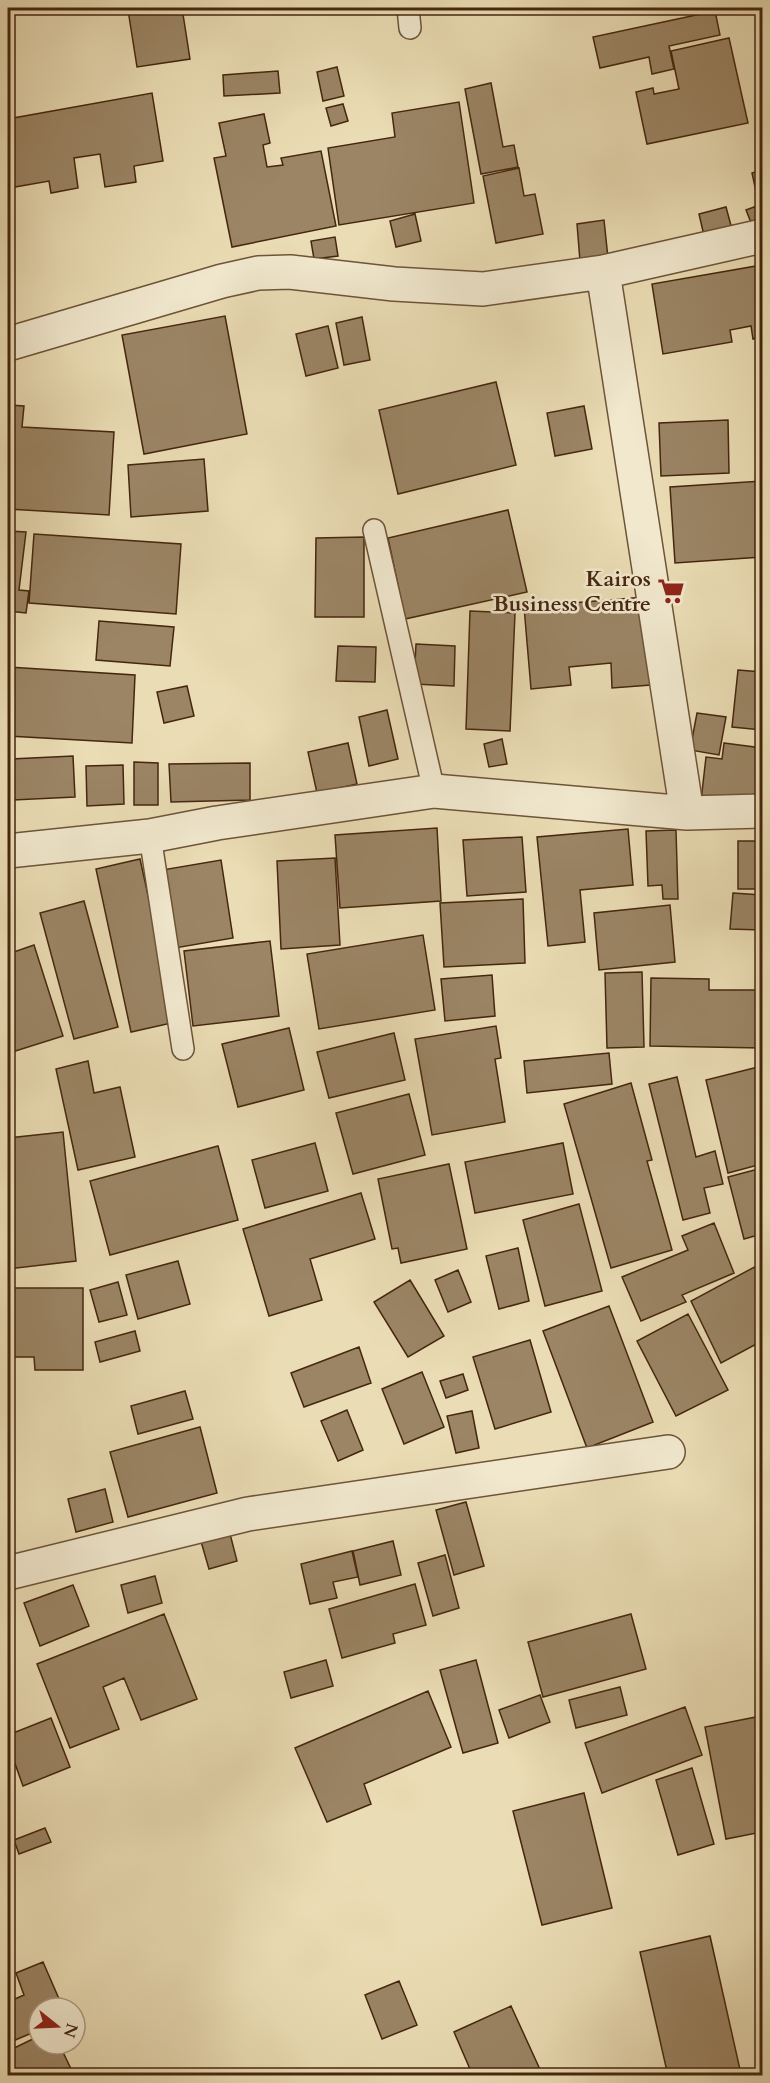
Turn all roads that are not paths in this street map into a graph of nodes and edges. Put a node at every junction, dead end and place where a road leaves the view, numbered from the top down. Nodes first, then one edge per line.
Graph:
1 (762, 236) edge
2 (603, 272) junction
3 (8, 344) edge
4 (374, 530) dead end
5 (434, 791) junction
6 (762, 811) edge
7 (687, 813) junction
8 (150, 836) junction
9 (8, 851) edge
10 (183, 1049) dead end
11 (668, 1452) dead end
12 (8, 1573) edge

1 - 2 street
2 - 3 street
2 - 7 street
4 - 5 lane
5 - 7 street
5 - 8 street
6 - 7 street
8 - 9 street
8 - 10 lane
11 - 12 street

